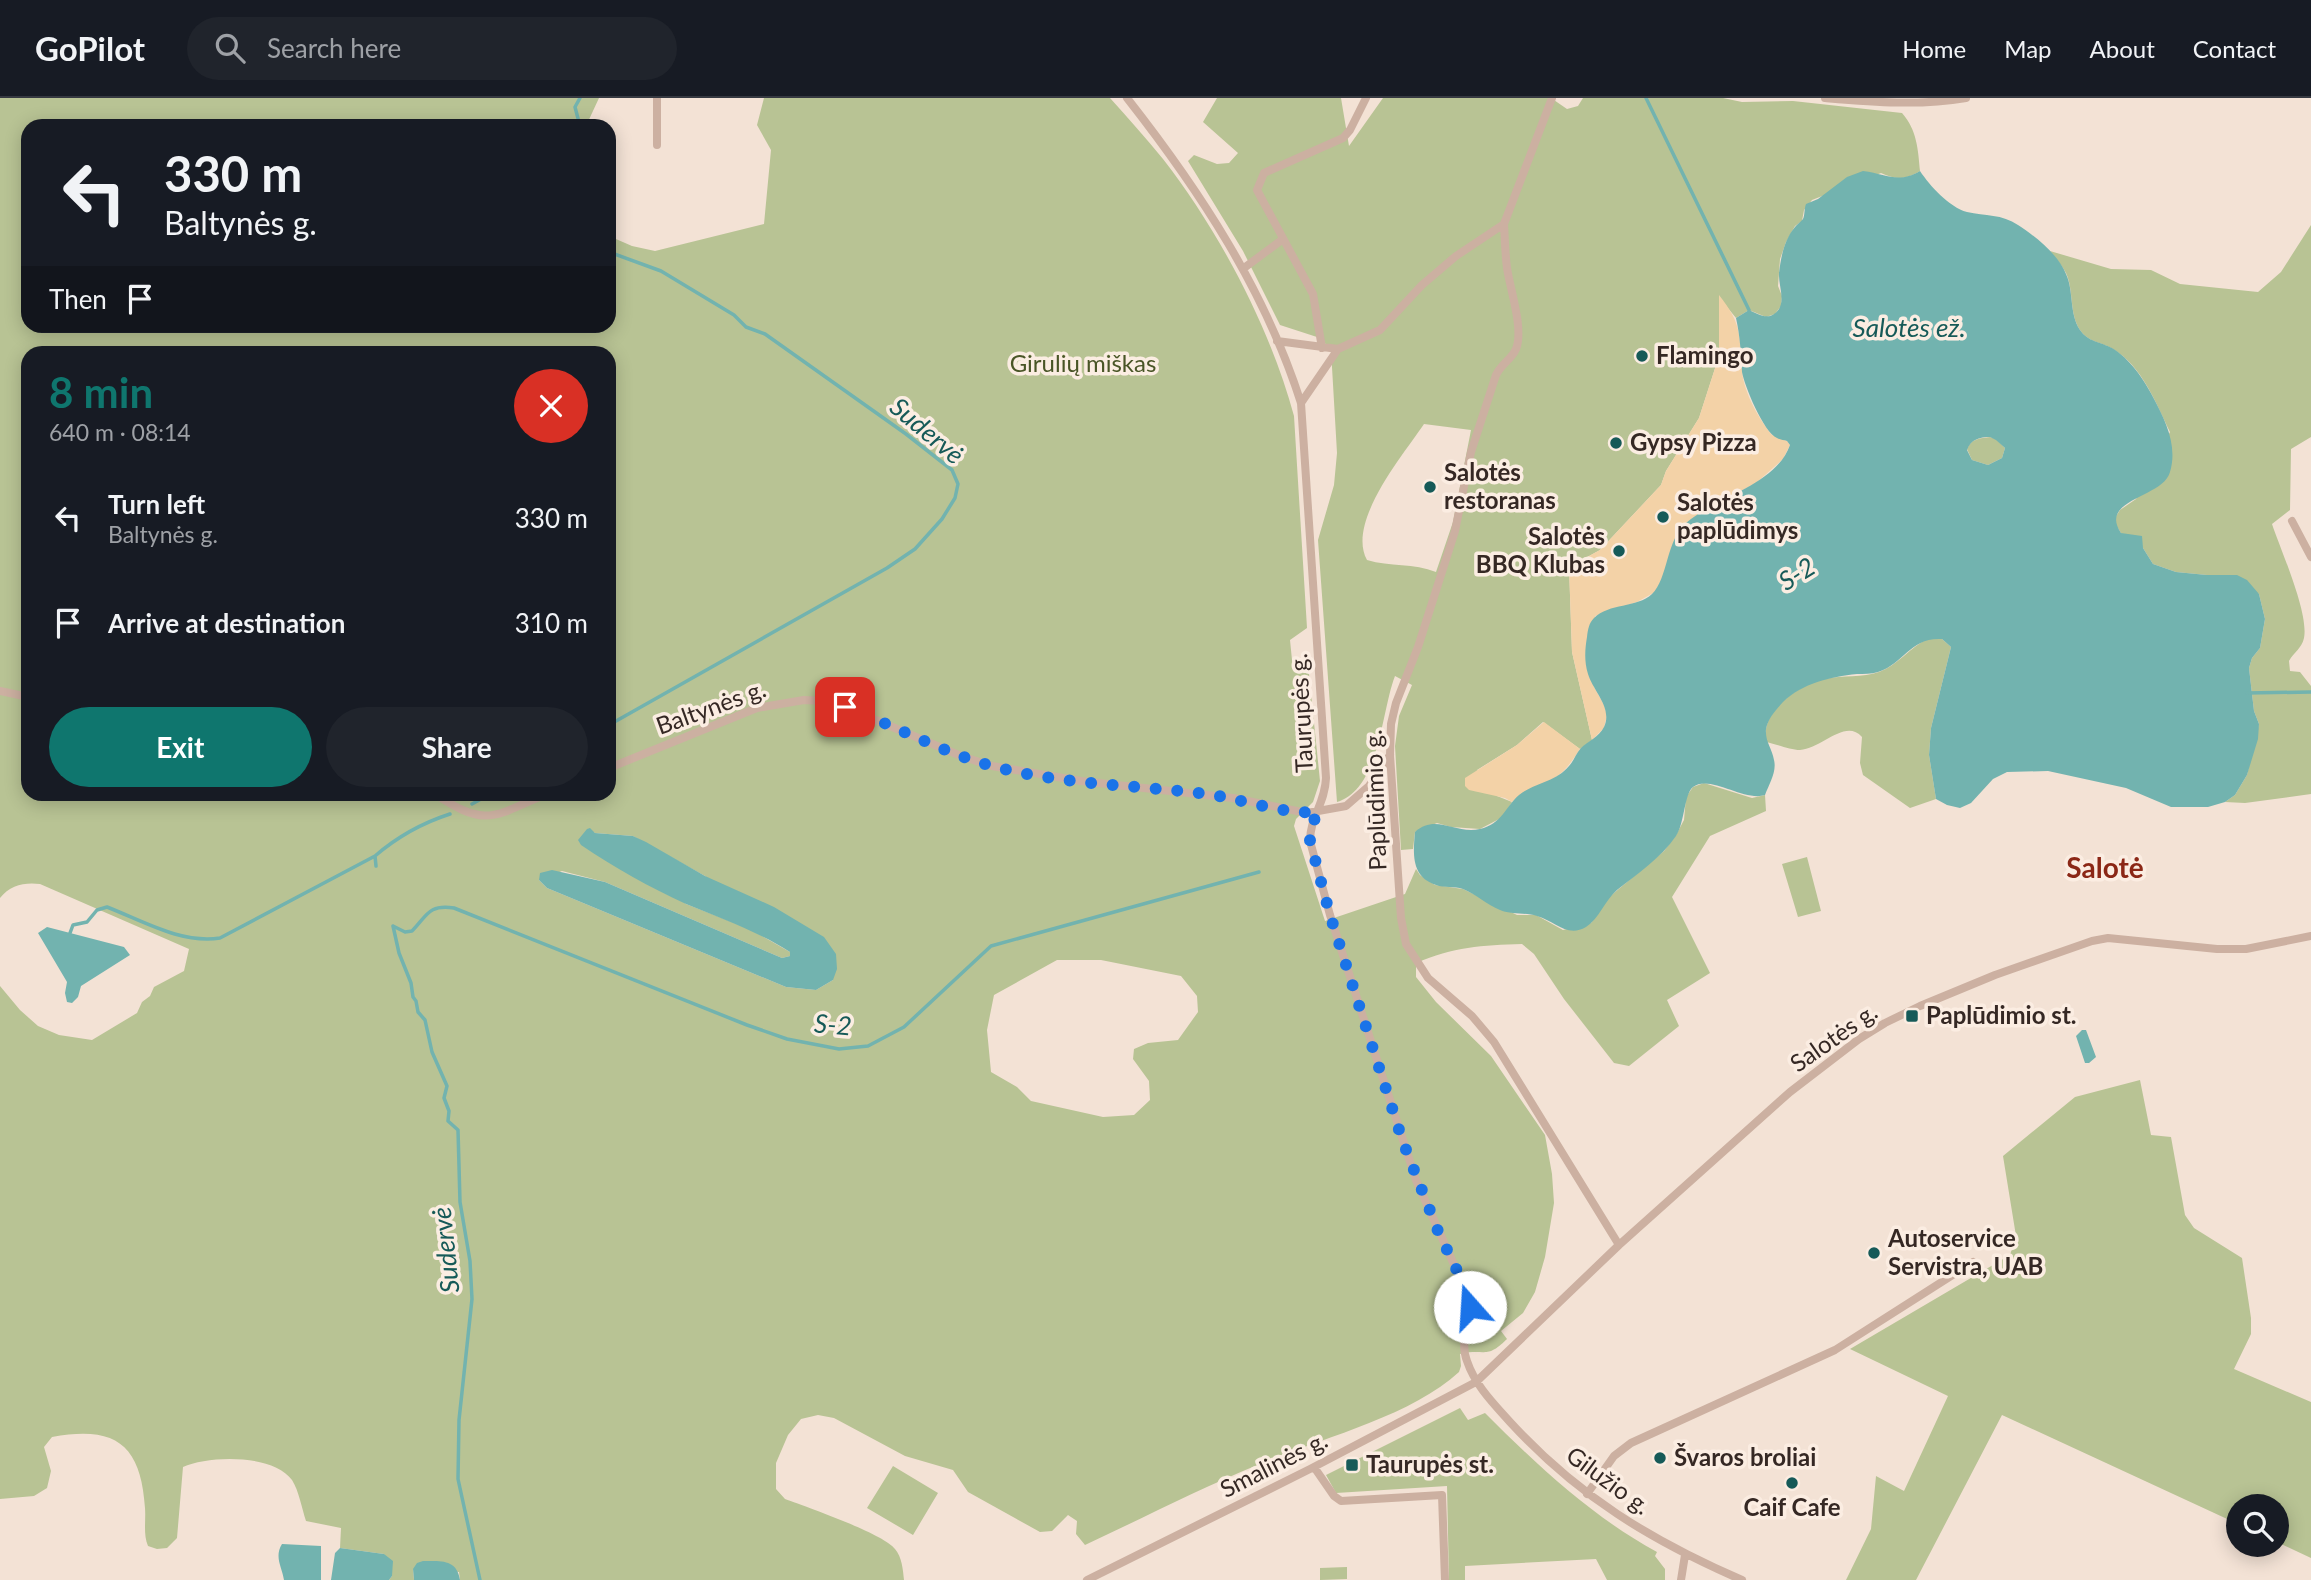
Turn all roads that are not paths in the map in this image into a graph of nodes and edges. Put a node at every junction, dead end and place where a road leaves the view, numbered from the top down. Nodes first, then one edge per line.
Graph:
1 (657, 98) edge
2 (1127, 98) edge
3 (1366, 98) edge
4 (1552, 98) edge
5 (1825, 98) edge
6 (1966, 98) edge
7 (657, 145) dead end
8 (1504, 224) junction
9 (1283, 239) junction
10 (1244, 268) junction
11 (1277, 341) junction
12 (1322, 348) junction
13 (1338, 349) junction
14 (1301, 403) junction
15 (2292, 521) dead end
16 (2311, 557) edge
17 (0, 691) edge
18 (21, 696) edge
19 (1390, 755) junction
20 (616, 765) edge
21 (446, 801) edge
22 (527, 801) edge
23 (1318, 812) junction
24 (2311, 936) edge
25 (1619, 1245) junction
26 (1973, 1262) dead end
27 (1476, 1382) junction
28 (1314, 1467) junction
29 (1587, 1494) junction
30 (1685, 1555) junction
31 (1087, 1580) edge
32 (1445, 1580) edge
33 (1681, 1580) edge
34 (1742, 1580) edge

1 - 7 street
2 - 10 street, Taurupės g.
3 - 9 street
4 - 8 street
5 - 6 street
8 - 13 street
8 - 19 street, Paplūdimio g.
9 - 10 street
9 - 12 street
10 - 11 street, Taurupės g.
11 - 12 street
11 - 14 street, Taurupės g.
12 - 13 street
13 - 14 street
14 - 23 street, Taurupės g.
15 - 16 street
17 - 18 street
19 - 23 street
19 - 25 street, Paplūdimio g.
20 - 23 street, Baltynės g.
21 - 22 street
23 - 27 street, Taurupės g.
24 - 25 street, Salotės g.
25 - 27 street, Salotės g.
26 - 29 street
27 - 28 street, Smalinės g.
27 - 29 street, Gilužio g.
28 - 31 street, Smalinės g.
28 - 32 street
29 - 30 street, Gilužio g.
30 - 33 street
30 - 34 street, Gilužio g.

